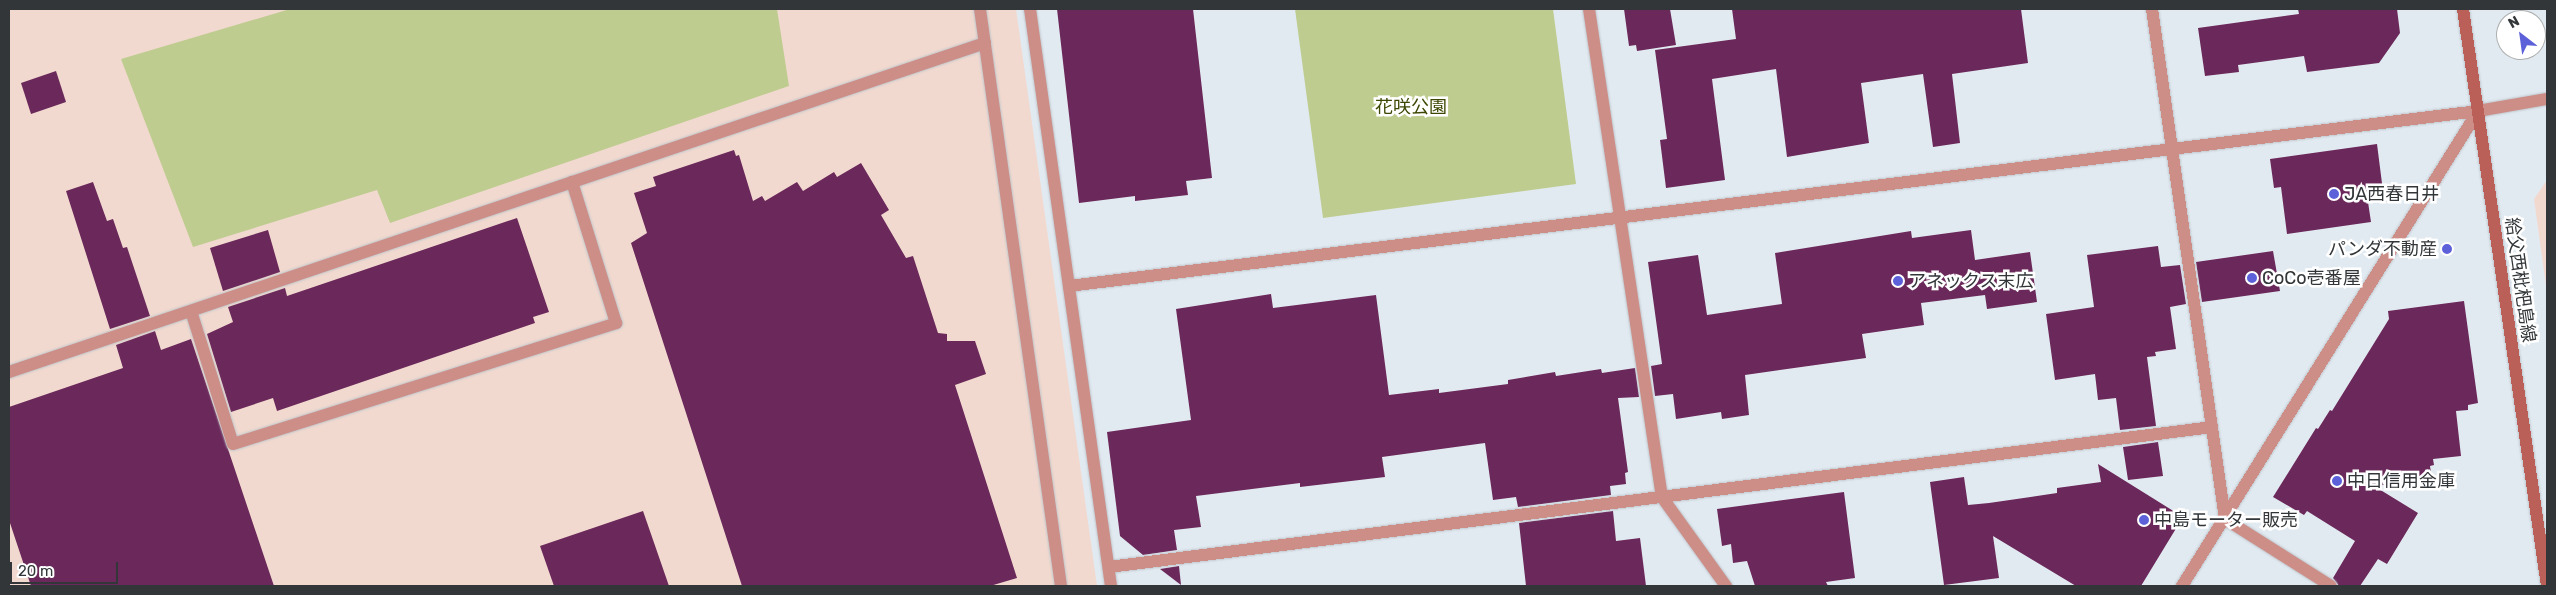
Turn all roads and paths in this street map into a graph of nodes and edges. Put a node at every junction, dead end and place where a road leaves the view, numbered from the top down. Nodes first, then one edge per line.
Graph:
1 (980, 9) edge
2 (1030, 9) edge
3 (1589, 9) edge
4 (2152, 9) edge
5 (2464, 9) edge
6 (985, 43) junction
7 (2547, 99) edge
8 (2478, 111) junction
9 (2172, 149) junction
10 (572, 182) junction
11 (1620, 217) junction
12 (1069, 286) junction
13 (191, 310) junction
14 (9, 372) edge
15 (2212, 427) junction
16 (1662, 497) junction
17 (2225, 519) junction
18 (1109, 567) junction
19 (1061, 586) edge
20 (1112, 586) edge
21 (1726, 586) edge
22 (2182, 586) edge
23 (2330, 586) edge
24 (2547, 586) edge

1 - 6 street
2 - 12 street
3 - 11 street
4 - 9 street
5 - 8 main road, 給父西枇杷島線
6 - 10 street
6 - 19 street
7 - 8 street
8 - 9 street
8 - 17 street
8 - 24 main road, 給父西枇杷島線
9 - 11 street
9 - 15 street
10 - 13 street
10 - 13 street
11 - 12 street
11 - 16 street
12 - 18 street
13 - 14 street
15 - 16 street
15 - 17 street
16 - 18 street
16 - 21 street
17 - 22 street
17 - 23 street
18 - 20 street

